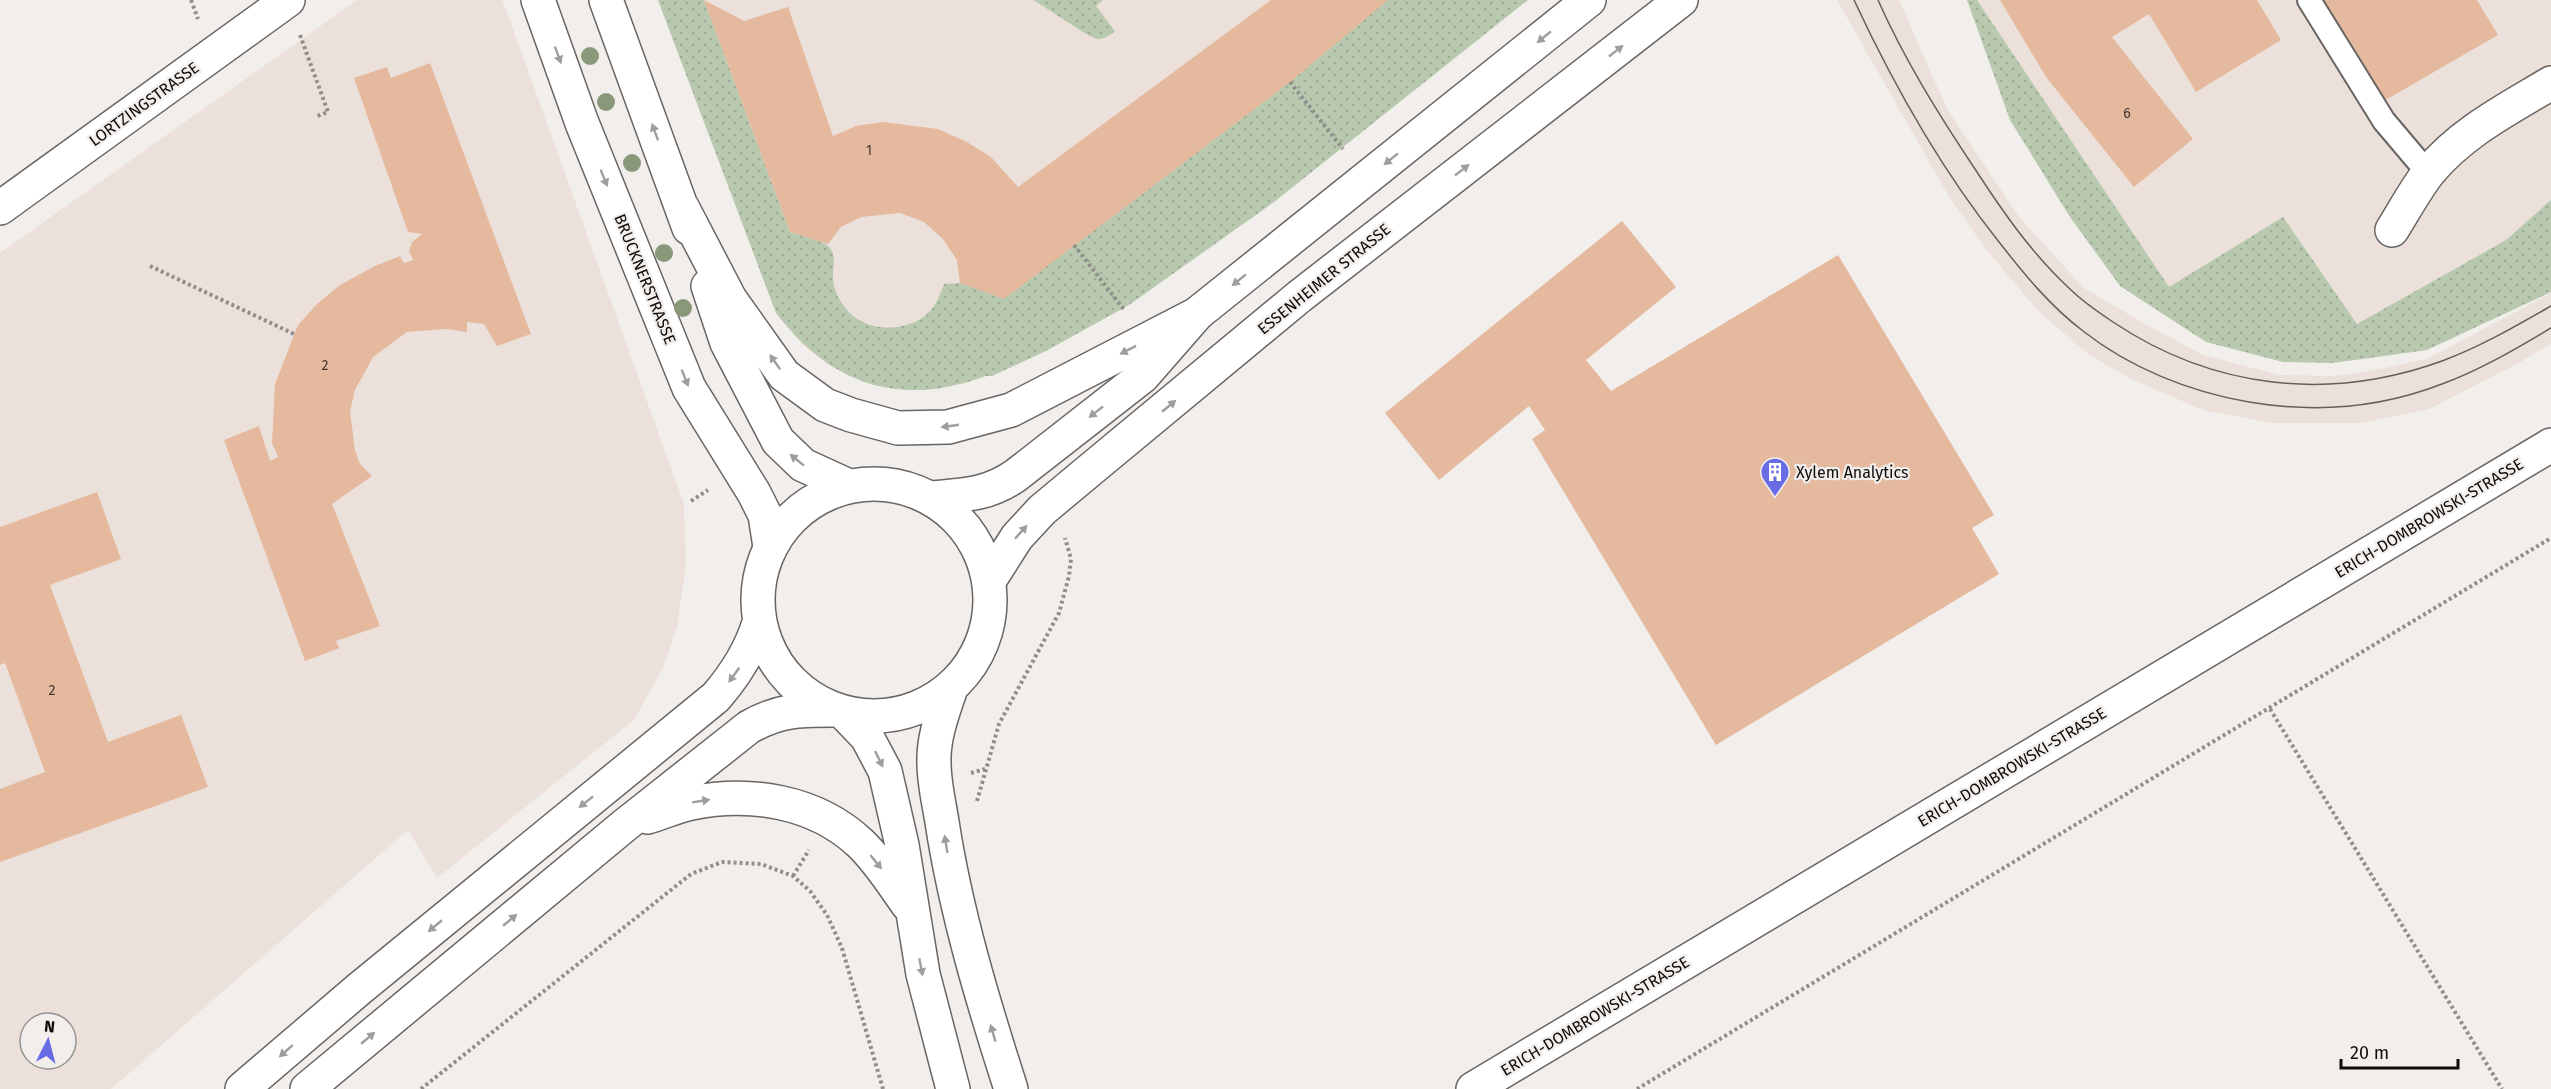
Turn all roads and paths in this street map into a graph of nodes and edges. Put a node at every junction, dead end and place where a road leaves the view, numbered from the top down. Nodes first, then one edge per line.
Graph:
1 (191, 0) edge
2 (538, 0) edge
3 (606, 0) edge
4 (1589, 0) edge
5 (1681, 0) edge
6 (2309, 0) edge
7 (256, 10) edge
8 (293, 14) edge
9 (199, 20) dead end
10 (1290, 82) dead end
11 (2551, 83) edge
12 (315, 117) dead end
13 (1338, 144) dead end
14 (2428, 173) junction
15 (682, 207) junction
16 (0, 208) edge
17 (2392, 230) dead end
18 (1074, 245) dead end
19 (150, 266) dead end
20 (1120, 305) dead end
21 (1198, 313) junction
22 (294, 334) dead end
23 (2551, 445) edge
24 (849, 486) junction
25 (931, 498) junction
26 (1060, 531) dead end
27 (2551, 538) edge
28 (770, 547) junction
29 (989, 581) junction
30 (759, 623) junction
31 (951, 688) junction
32 (2270, 709) junction
33 (839, 712) junction
34 (985, 769) dead end
35 (625, 825) junction
36 (814, 843) dead end
37 (793, 876) junction
38 (911, 909) junction
39 (243, 1089) edge
40 (307, 1089) edge
41 (421, 1089) edge
42 (883, 1089) edge
43 (953, 1089) edge
44 (1011, 1089) edge
45 (1473, 1089) edge
46 (1637, 1089) edge
47 (2502, 1089) edge

1 - 9 path
2 -> 28 main road, BRUCKNERSTRASSE
15 -> 3 main road
4 -> 21 main road
29 -> 5 main road, ESSENHEIMER STRASSE
6 - 14 lane
7 - 8 main road, LORTZINGSTRASSE
7 - 16 main road, LORTZINGSTRASSE
8 - 12 path
10 - 13 path
11 - 14 main road
14 - 17 main road
21 -> 15 main road
24 -> 15 main road
18 - 20 path
19 - 22 path
21 -> 25 main road
23 - 45 main road, ERICH-DOMBROWSKI-STRASSE
24 - 25 main road
24 - 28 main road
25 - 29 main road
26 - 34 path
27 - 32 path
28 - 30 main road
29 - 31 main road
30 - 33 main road
30 -> 39 main road
31 - 33 main road
44 -> 31 main road
32 - 46 path
32 - 47 path
33 - 35 main road
33 -> 38 main road
35 -> 38 main road
40 -> 35 main road
36 - 37 path
37 - 41 path
37 - 42 path
38 -> 43 main road

